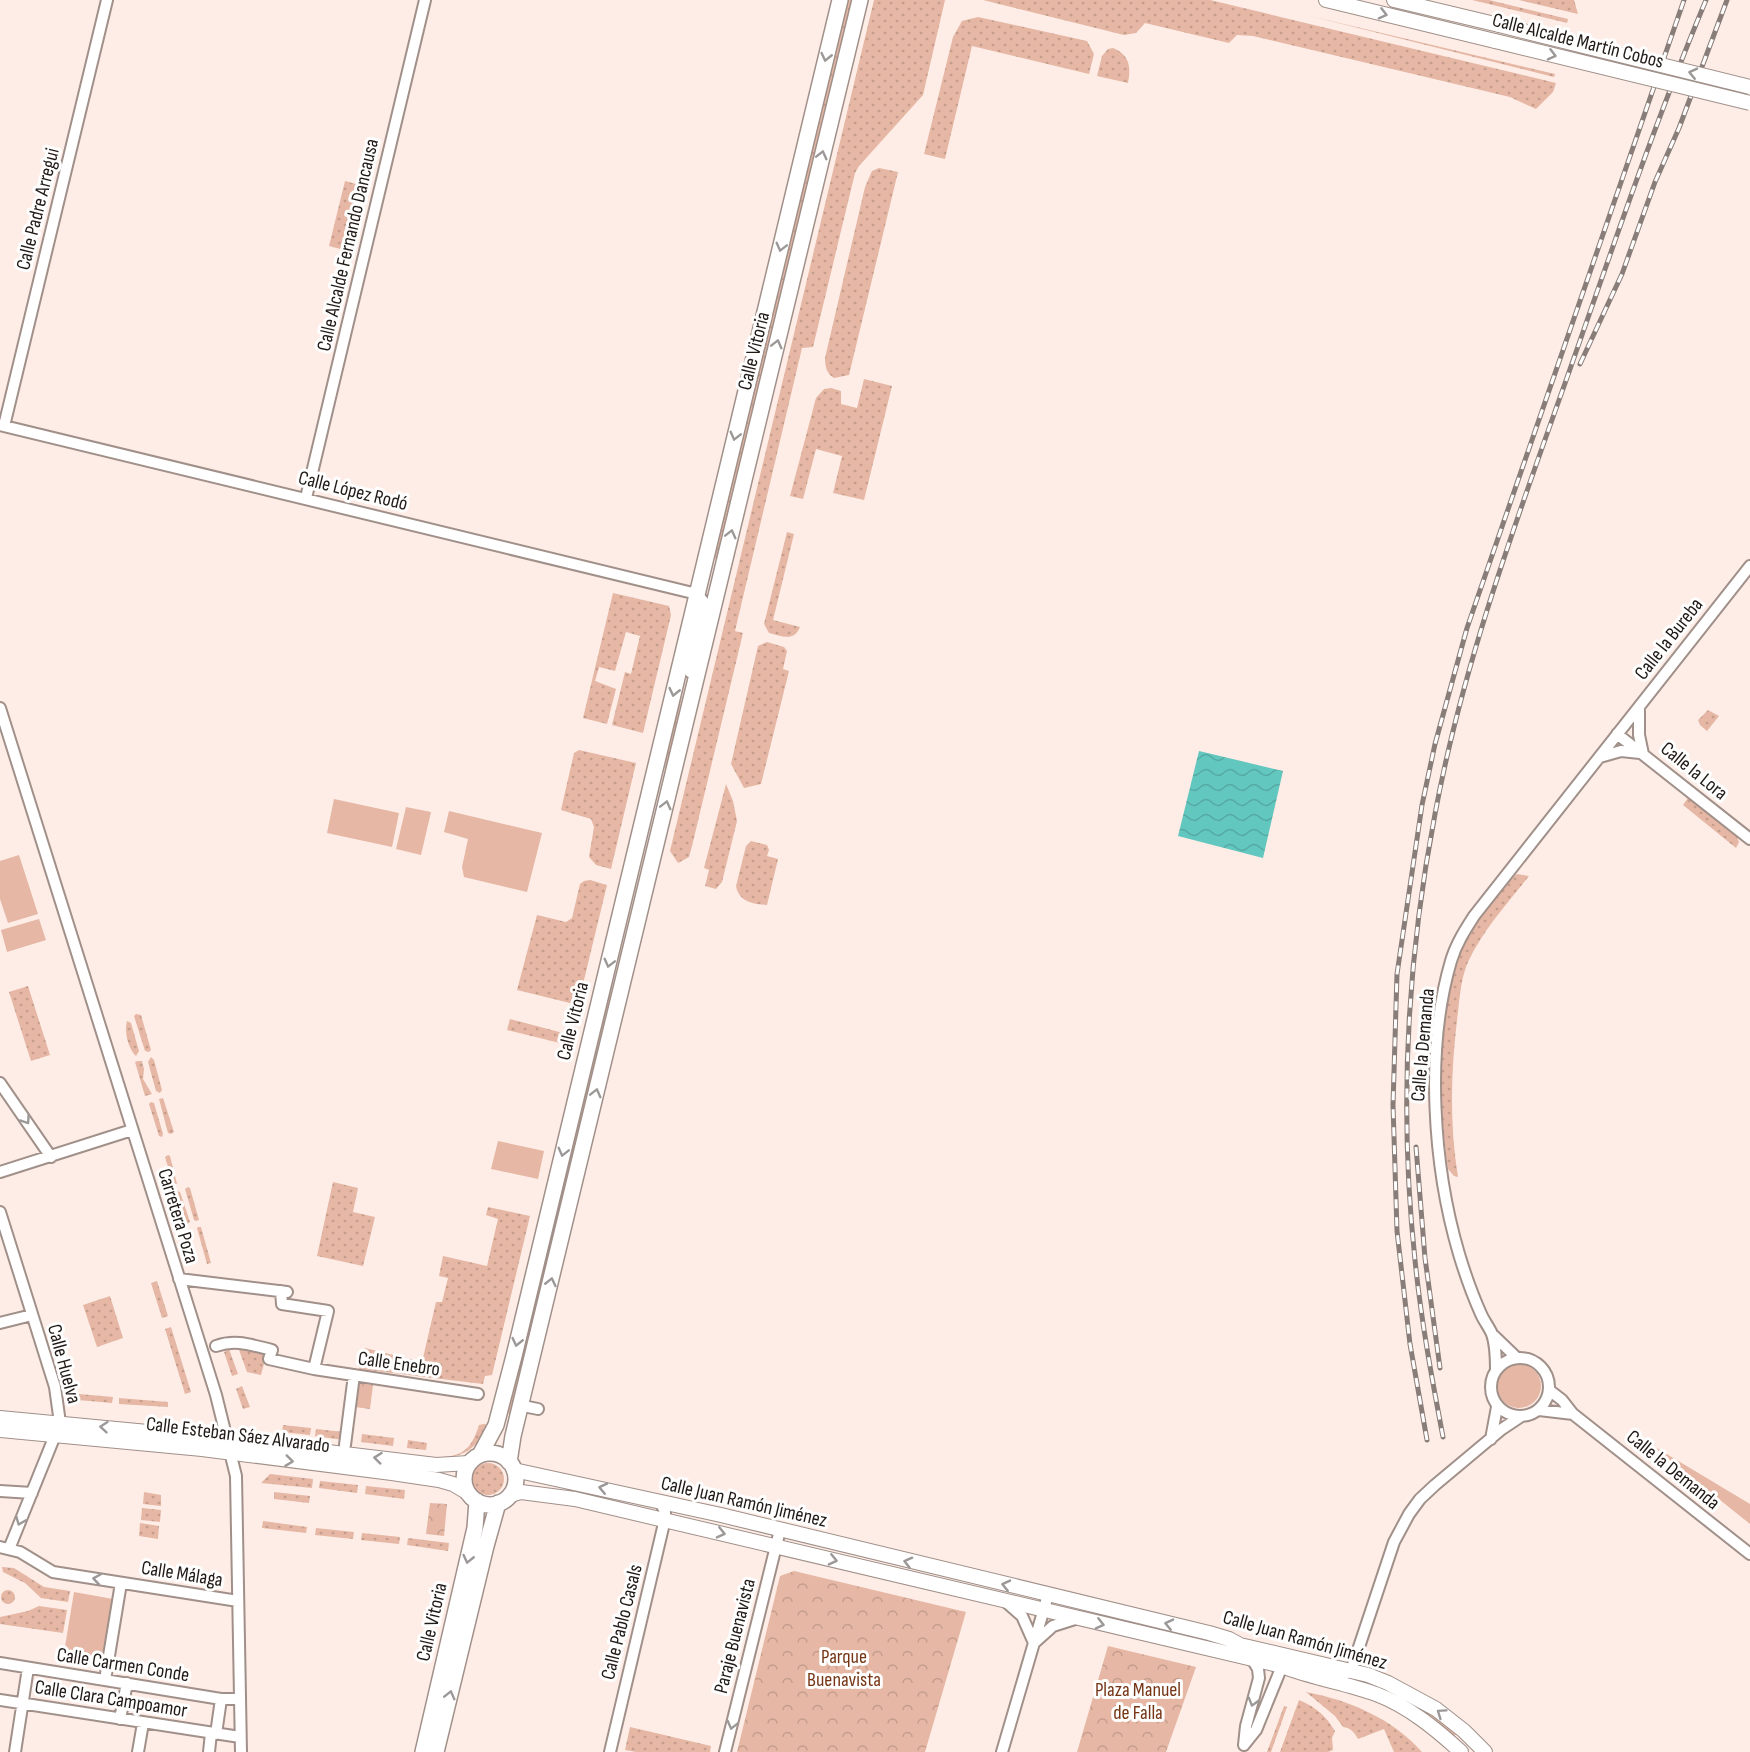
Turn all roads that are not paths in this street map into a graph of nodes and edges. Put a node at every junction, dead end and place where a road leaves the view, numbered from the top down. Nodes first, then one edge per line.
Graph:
1 (107, 0) edge
2 (425, 0) edge
3 (840, 0) edge
4 (860, 0) edge
5 (1326, 0) edge
6 (1394, 0) edge
7 (1750, 87) edge
8 (1750, 103) edge
9 (2, 426) edge
10 (306, 498) junction
11 (1750, 566) edge
12 (722, 573) junction
13 (697, 594) junction
14 (1639, 706) junction
15 (0, 708) edge
16 (689, 711) junction
17 (1617, 734) junction
18 (1643, 754) junction
19 (1599, 757) junction
20 (1750, 839) edge
21 (0, 1083) edge
22 (132, 1130) junction
23 (51, 1157) junction
24 (0, 1172) edge
25 (1, 1217) edge
26 (179, 1279) junction
27 (32, 1314) junction
28 (0, 1323) edge
29 (1492, 1334) junction
30 (216, 1346) dead end
31 (1517, 1358) junction
32 (314, 1370) junction
33 (1496, 1370) junction
34 (354, 1376) junction
35 (1549, 1390) junction
36 (478, 1394) dead end
37 (1497, 1407) junction
38 (1539, 1410) junction
39 (1574, 1414) junction
40 (1520, 1417) junction
41 (0, 1418) edge
42 (58, 1429) junction
43 (0, 1430) edge
44 (1491, 1439) junction
45 (345, 1445) dead end
46 (229, 1446) junction
47 (474, 1459) junction
48 (511, 1466) junction
49 (0, 1491) edge
50 (32, 1493) junction
51 (472, 1497) junction
52 (504, 1499) junction
53 (660, 1501) junction
54 (665, 1520) junction
55 (780, 1530) junction
56 (776, 1546) junction
57 (4, 1548) edge
58 (1750, 1554) edge
59 (965, 1575) junction
60 (121, 1583) junction
61 (961, 1590) junction
62 (1048, 1595) junction
63 (238, 1601) junction
64 (1005, 1601) junction
65 (1043, 1611) junction
66 (1130, 1614) junction
67 (1076, 1618) junction
68 (1126, 1630) junction
69 (1034, 1643) junction
70 (1357, 1653) junction
71 (1252, 1659) junction
72 (0, 1663) edge
73 (1282, 1666) junction
74 (28, 1668) junction
75 (1351, 1671) junction
76 (1368, 1675) junction
77 (105, 1680) junction
78 (127, 1683) junction
79 (1375, 1694) junction
80 (221, 1699) junction
81 (240, 1699) junction
82 (0, 1700) edge
83 (23, 1703) junction
84 (120, 1719) junction
85 (143, 1723) junction
86 (213, 1734) junction
87 (240, 1746) edge
88 (1243, 1749) edge
89 (15, 1752) edge
90 (138, 1752) edge
91 (209, 1752) edge
92 (423, 1752) edge
93 (436, 1752) edge
94 (610, 1752) edge
95 (725, 1752) edge
96 (1002, 1752) edge
97 (1461, 1752) edge
98 (1485, 1752) edge

1 - 9 street, Calle Padre Arregui
2 - 10 street, Calle Alcalde Fernando Dancausa
3 -> 13 highway, Calle Vitoria
12 -> 4 highway, Calle Vitoria
5 -> 8 main road, Calle Alcalde Martín Cobos, bridge
7 -> 6 main road, Calle Alcalde Martín Cobos, bridge
9 - 10 street, Calle López Rodó
10 - 13 street, Calle López Rodó
11 - 14 street, Calle la Bureba
12 - 13 highway
12 - 16 highway, Calle Vitoria
13 - 16 street, Calle Vitoria
13 -> 47 highway, Calle Vitoria
14 - 17 street, Calle la Bureba
14 - 18 street, Calle la Lora
15 - 22 street, Carretera Poza
48 -> 16 highway, Calle Vitoria
17 - 18 street, Calle la Lora
17 - 19 street, Calle la Demanda
18 - 19 street, Calle la Lora
18 - 20 street, Calle la Lora
19 - 29 street, Calle la Demanda
21 -> 23 street
22 - 23 street
22 - 26 street, Carretera Poza
23 - 24 street
25 - 27 street, Calle Huelva
26 - 32 street
26 - 46 street, Carretera Poza
27 - 28 street, Calle Huelva
27 - 42 street, Calle Huelva
29 - 31 street, Calle la Demanda
29 - 33 street, Calle la Demanda
30 - 32 street, Calle Enebro
31 - 33 street
31 - 35 street
32 - 34 street, Calle Enebro
33 - 37 street
34 - 36 street, Calle Enebro
34 - 45 street
35 - 38 street
35 - 39 street, Calle la Demanda
37 - 40 street
37 - 44 street
38 - 39 street
38 - 40 street
39 - 58 street, Calle la Demanda
40 - 44 street
41 - 42 main road, Calle Esteban Sáez Alvarado
42 - 43 main road, Calle Esteban Sáez Alvarado
42 - 46 main road, Calle Esteban Sáez Alvarado
42 - 50 street
44 - 70 street
47 -> 46 main road, Calle Esteban Sáez Alvarado
46 -> 51 main road, Calle Esteban Sáez Alvarado
46 - 63 street, Carretera Poza
47 - 48 highway
47 - 51 highway
48 - 52 highway
53 -> 48 main road, Calle Juan Ramón Jiménez
49 - 50 street
50 -> 57 street
51 - 52 highway
51 -> 92 highway, Calle Vitoria
52 - 54 main road, Calle Juan Ramón Jiménez
93 -> 52 highway, Calle Vitoria
53 - 54 street, Calle Pablo Casals
53 - 55 main road, Calle Juan Ramón Jiménez
54 -> 56 main road, Calle Juan Ramón Jiménez
54 - 94 street, Calle Pablo Casals
55 - 56 street, Paraje Buenavista
59 -> 55 main road, Calle Juan Ramón Jiménez
56 -> 61 main road, Calle Juan Ramón Jiménez
56 -> 95 street, Paraje Buenavista
60 -> 57 street, Calle Málaga
59 - 61 street
62 -> 59 main road, Calle Juan Ramón Jiménez
60 - 63 street, Calle Málaga
60 - 77 street, Calle Málaga
61 - 64 main road, Calle Juan Ramón Jiménez
62 - 65 street
62 - 66 main road, Calle Juan Ramón Jiménez
63 - 81 street, Carretera Poza
64 - 65 main road, Calle Juan Ramón Jiménez
64 - 69 street
65 - 67 main road, Calle Juan Ramón Jiménez
65 - 69 street
66 - 68 street
75 -> 66 main road, Calle Juan Ramón Jiménez
67 -> 68 main road, Calle Juan Ramón Jiménez
67 - 69 street
68 - 71 main road, Calle Juan Ramón Jiménez
69 - 96 street
70 - 75 street
70 - 76 street
71 - 73 main road, Calle Juan Ramón Jiménez
71 -> 88 street
72 - 74 street, Calle Carmen Conde
73 - 75 street
73 - 79 main road, Calle Juan Ramón Jiménez
73 - 88 street
74 - 77 street, Calle Carmen Conde
74 - 83 street
75 - 76 main road, Calle Juan Ramón Jiménez
75 - 79 street
98 -> 76 main road, Calle Juan Ramón Jiménez
77 - 78 street, Calle Carmen Conde
78 - 80 street, Calle Carmen Conde
78 - 84 street
79 - 97 main road, Calle Juan Ramón Jiménez
80 - 81 street, Calle Carmen Conde
80 - 86 street
81 - 87 street, Carretera Poza
82 - 83 street, Calle Clara Campoamor
83 - 84 street, Calle Clara Campoamor
83 - 89 street
84 - 85 street, Calle Clara Campoamor
85 - 86 street, Calle Clara Campoamor
85 - 90 street
86 - 87 street, Calle Clara Campoamor
86 - 91 street

